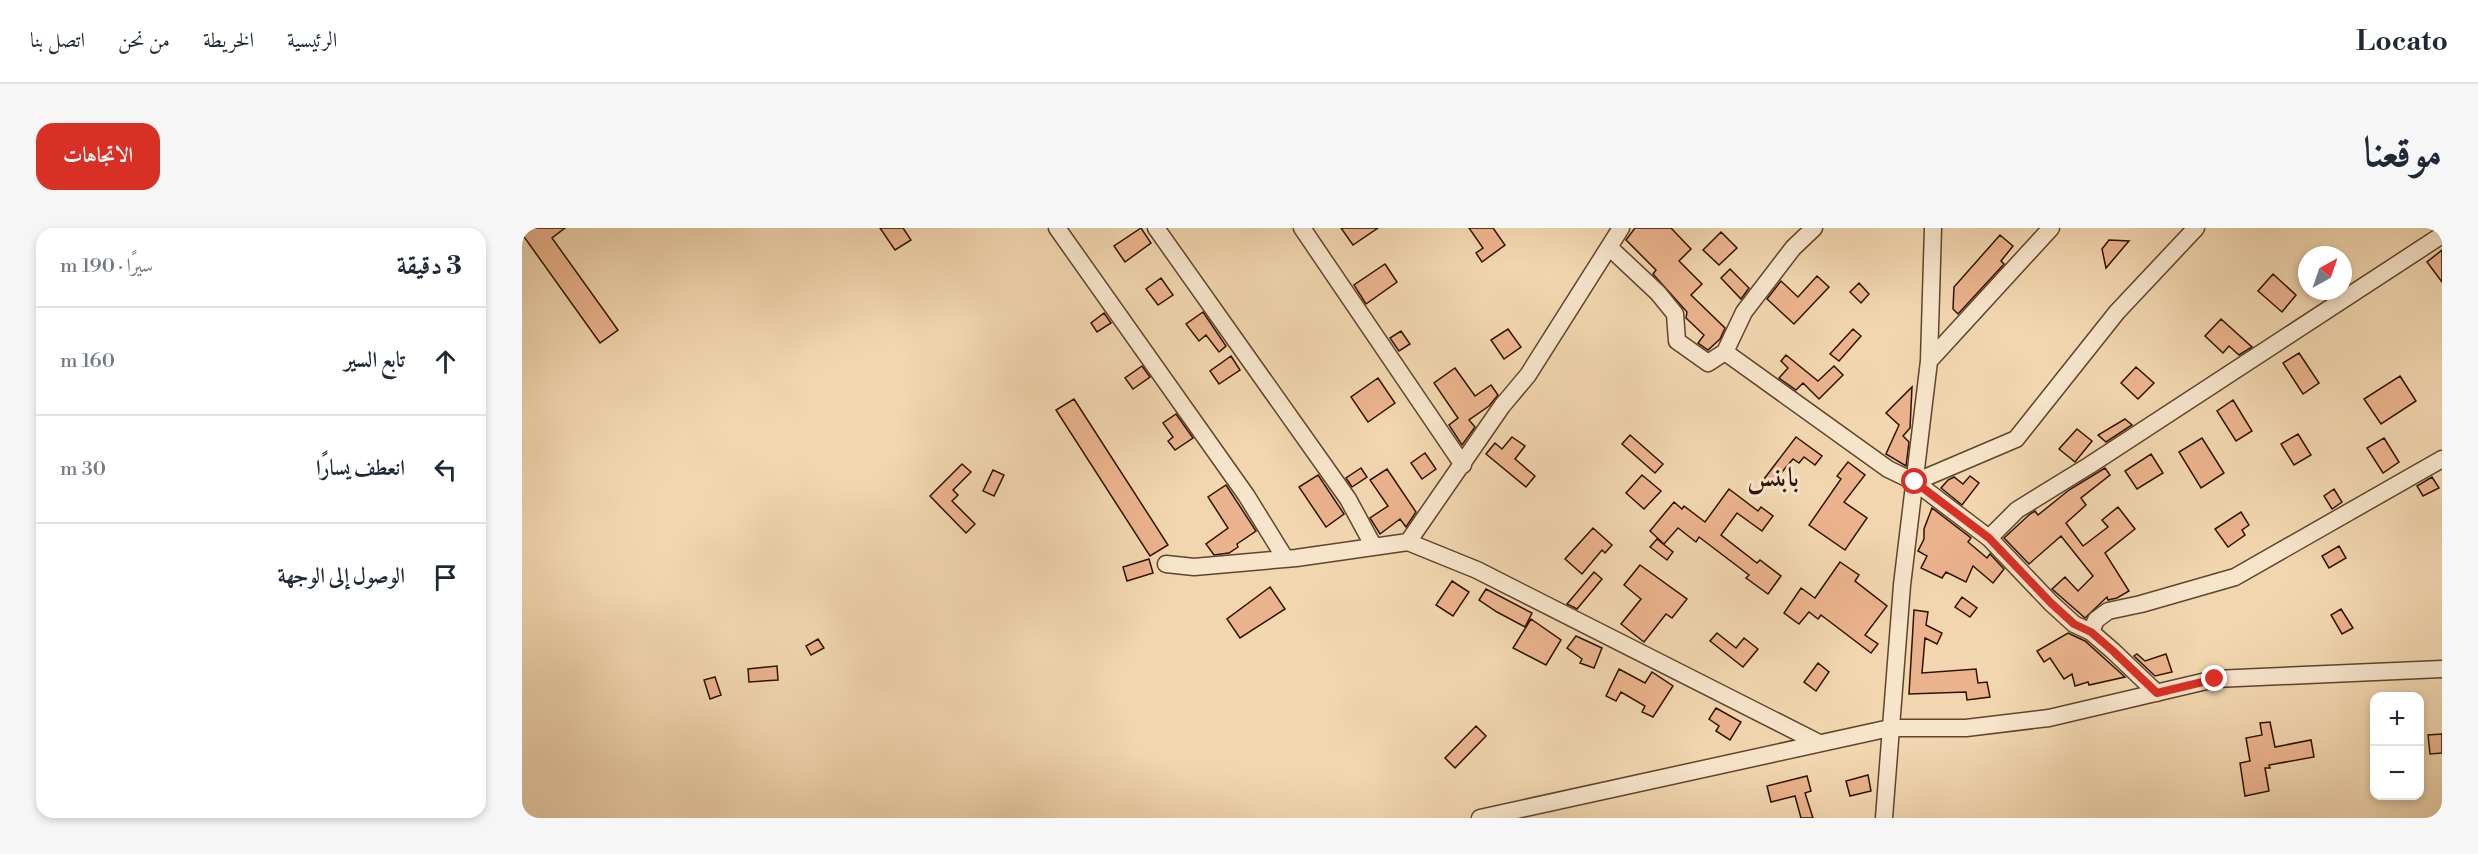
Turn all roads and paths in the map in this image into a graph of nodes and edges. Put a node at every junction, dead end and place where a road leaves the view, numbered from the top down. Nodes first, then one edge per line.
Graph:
1 (1057, 228) edge
2 (1156, 228) edge
3 (1302, 228) edge
4 (1621, 228) edge
5 (1814, 228) edge
6 (1933, 228) edge
7 (2051, 228) edge
8 (2196, 228) edge
9 (2442, 235) edge
10 (1609, 247) junction
11 (1725, 352) junction
12 (1929, 361) junction
13 (2442, 459) edge
14 (1463, 465) junction
15 (1915, 482) junction
16 (1989, 538) junction
17 (1408, 542) junction
18 (1374, 547) junction
19 (1285, 558) junction
20 (1166, 564) dead end
21 (2091, 632) junction
22 (2442, 669) edge
23 (2157, 693) junction
24 (1890, 728) junction
25 (1819, 742) junction
26 (1480, 818) edge
27 (1884, 818) edge

1 - 19 street
2 - 18 street
3 - 14 street
4 - 10 street
5 - 11 street
6 - 12 street
7 - 12 street
8 - 15 street
9 - 16 street
10 - 11 street
10 - 14 street
11 - 15 street
12 - 15 street
13 - 21 street
14 - 17 street
15 - 16 street
15 - 24 street
16 - 21 street
17 - 18 street
17 - 25 street
18 - 19 street
19 - 20 street
21 - 23 street
22 - 23 street
23 - 24 street
24 - 25 street
24 - 27 street
25 - 26 street

